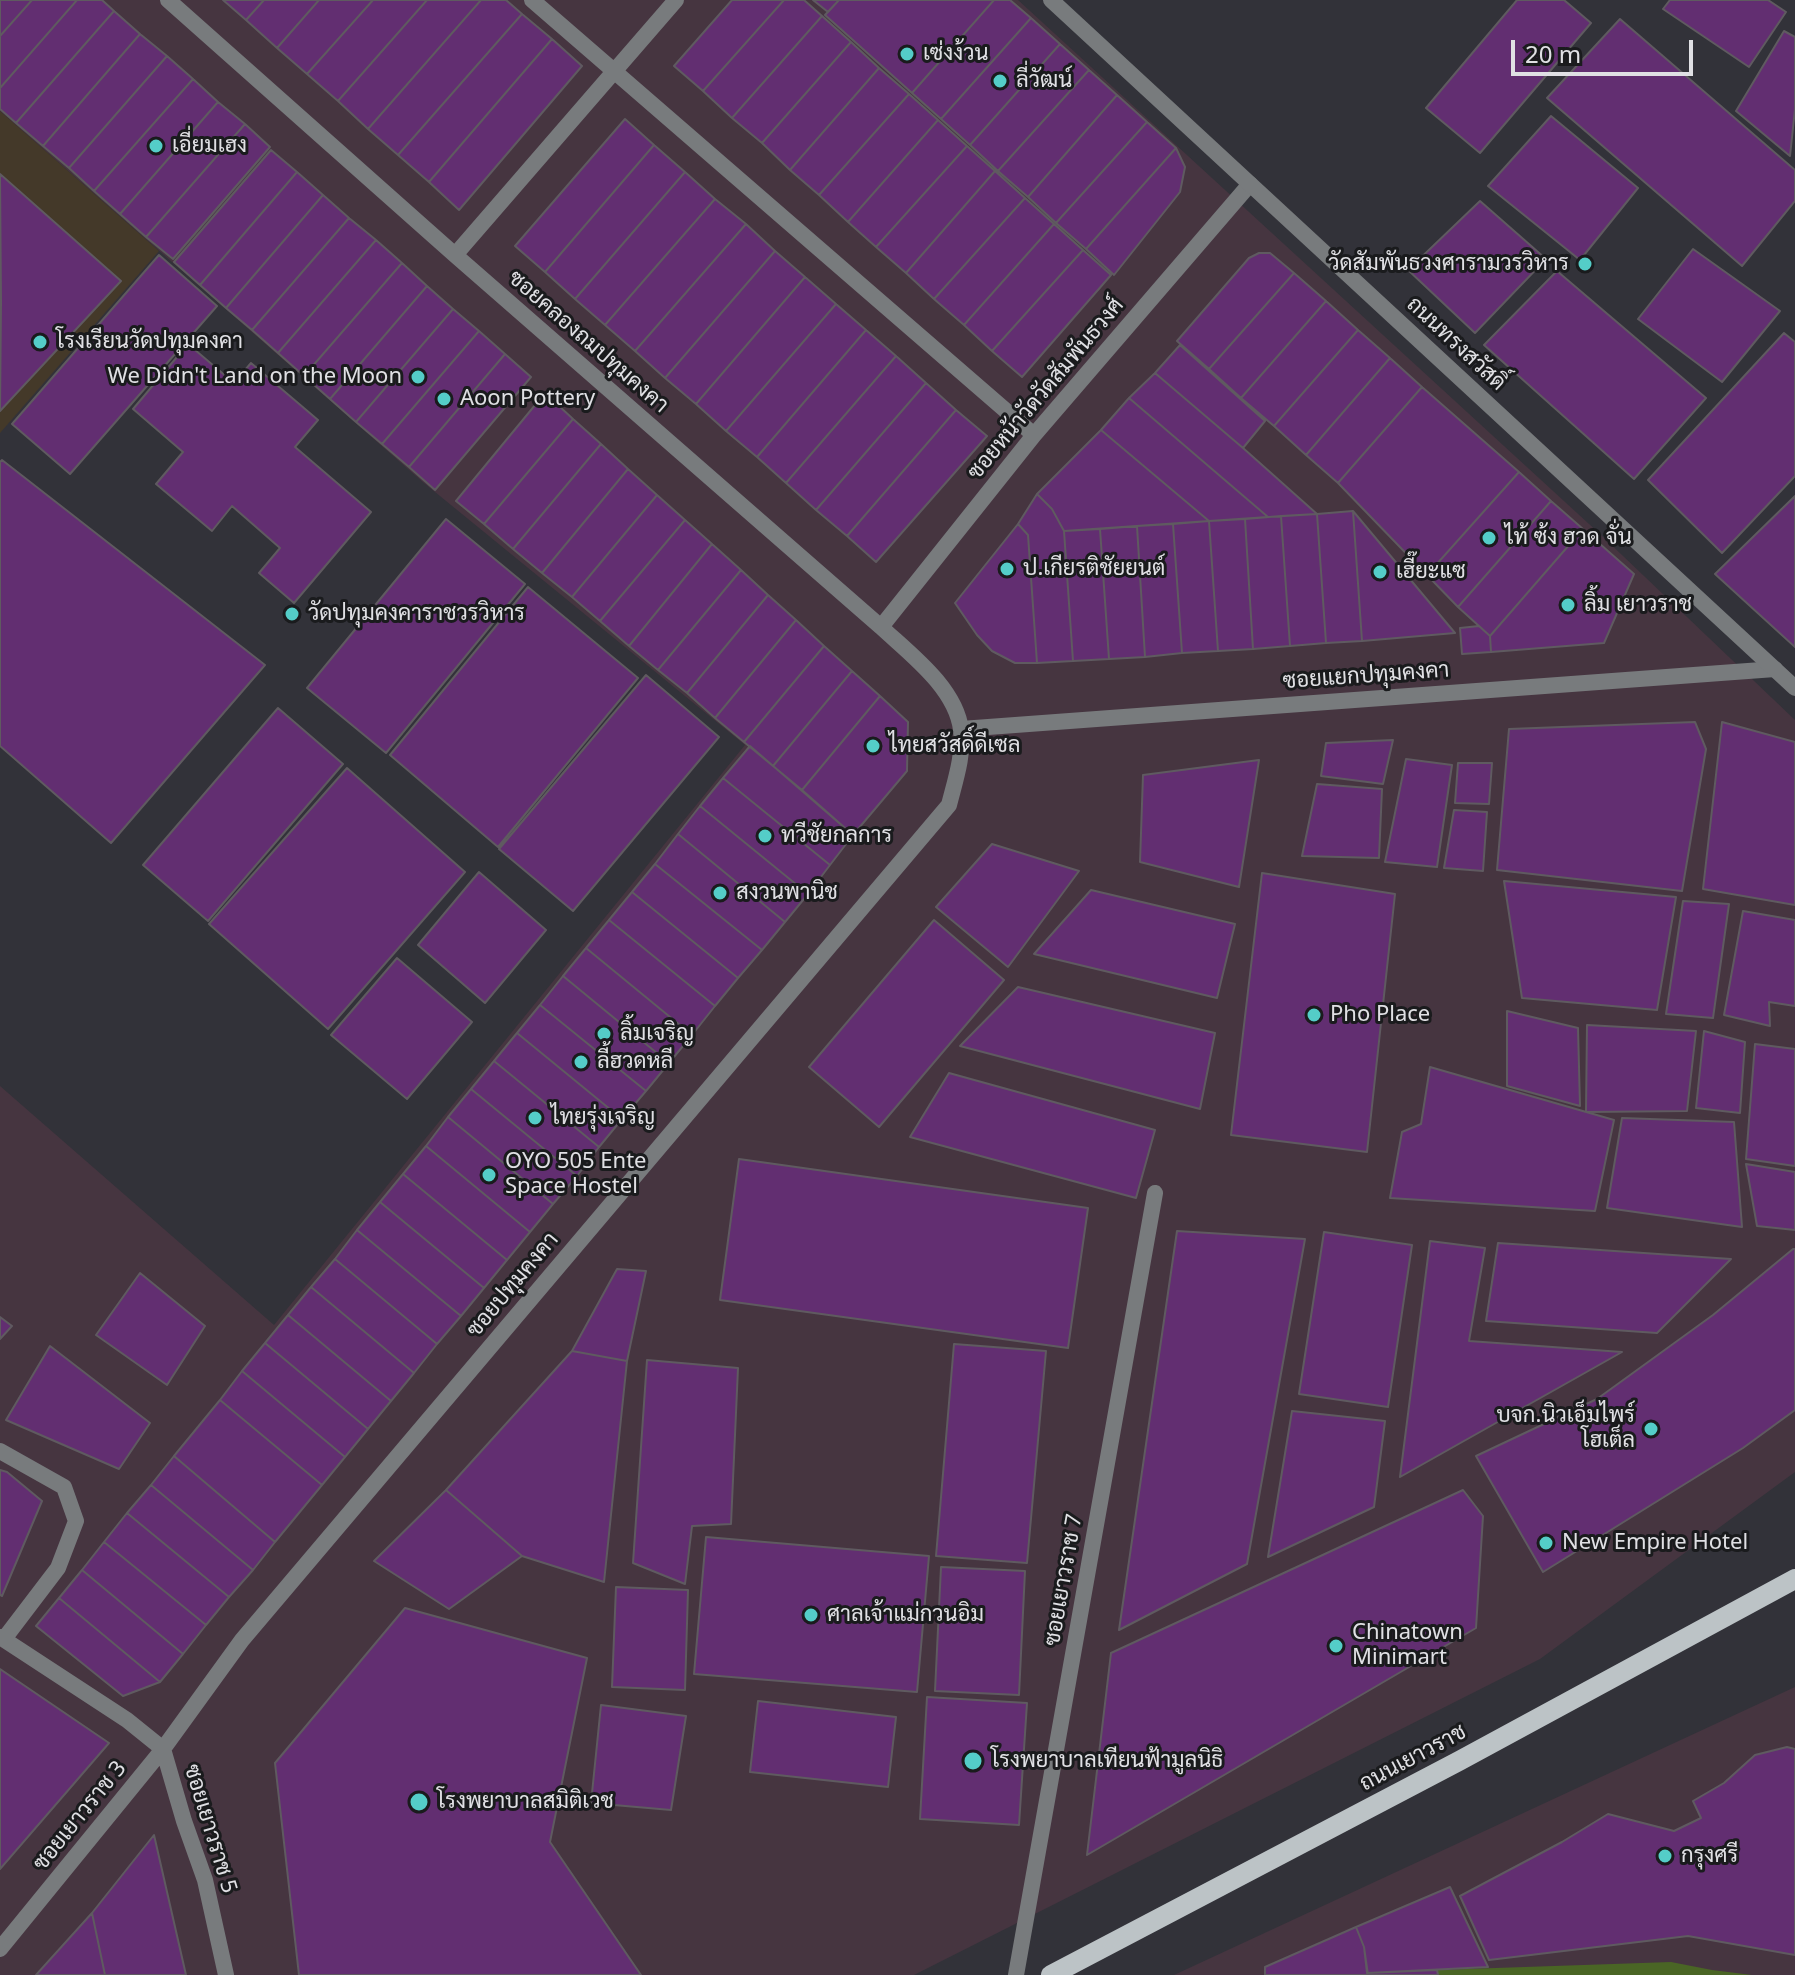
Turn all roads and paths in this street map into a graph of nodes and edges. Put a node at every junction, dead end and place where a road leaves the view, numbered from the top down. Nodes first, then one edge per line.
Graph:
1 (168, 0) edge
2 (532, 0) edge
3 (676, 0) edge
4 (1051, 0) edge
5 (613, 71) junction
6 (1250, 184) junction
7 (455, 255) junction
8 (1034, 435) junction
9 (881, 627) junction
10 (1775, 669) junction
11 (1795, 688) edge
12 (961, 729) junction
13 (1155, 1193) dead end
14 (0, 1451) edge
15 (1795, 1579) edge
16 (2, 1638) edge
17 (163, 1749) junction
18 (0, 1949) edge
19 (226, 1975) edge
20 (1016, 1975) edge
21 (1051, 1975) edge

1 - 7 street, ซอยคลองถมปทุมคงคา
2 - 5 street
3 - 5 street
4 - 6 street, ถนนทรงสวัสดิ์
5 - 7 street
5 - 8 street
6 - 8 street, ซอยหน้าวัดวัดสัมพันธวงศ์
6 - 10 street, ถนนทรงสวัสดิ์
7 - 9 street, ซอยคลองถมปทุมคงคา
8 - 9 street, ซอยหน้าวัดวัดสัมพันธวงศ์
9 - 12 street, ซอยคลองถมปทุมคงคา
10 - 11 street, ถนนทรงสวัสดิ์
10 - 12 street, ซอยแยกปทุมคงคา
12 - 17 street, ซอยปทุมคงคา
13 - 20 street, ซอยเยาวราช 7
14 - 16 street
15 - 21 main road, ถนนเยาวราช
16 - 17 street, ซอยเยาวราช 5
17 - 18 street, ซอยเยาวราช 3
17 - 19 street, ซอยเยาวราช 5

